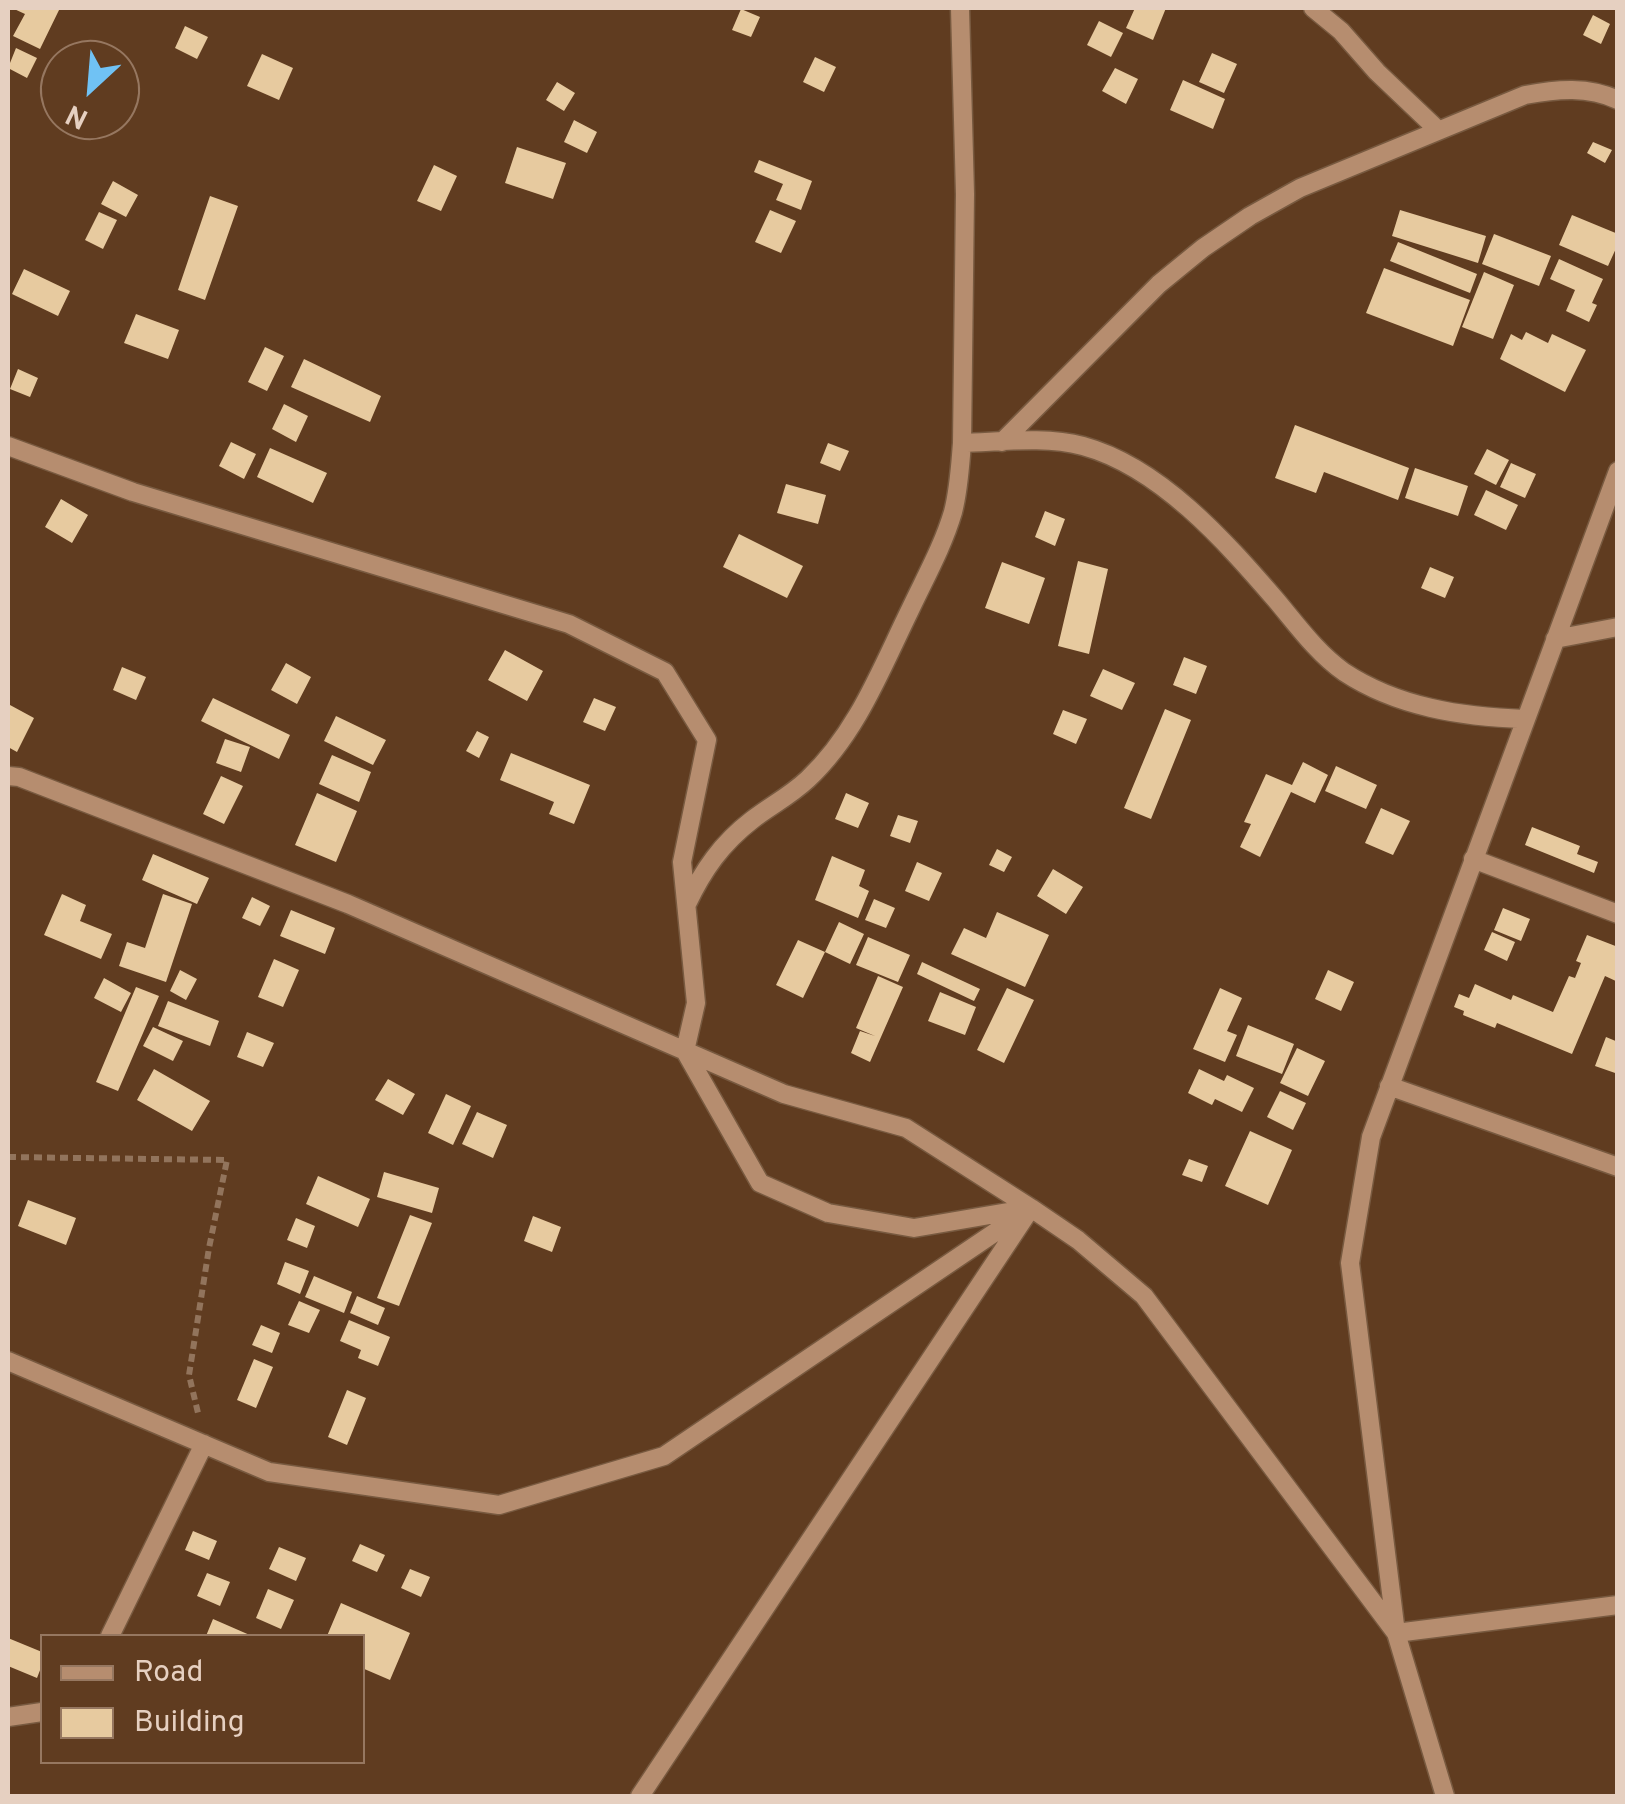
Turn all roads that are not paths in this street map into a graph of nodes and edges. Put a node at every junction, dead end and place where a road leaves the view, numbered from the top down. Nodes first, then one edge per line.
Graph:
1 (960, 8) edge
2 (1313, 8) edge
3 (1618, 100) edge
4 (1438, 130) junction
5 (1002, 442) junction
6 (962, 443) junction
7 (8, 446) edge
8 (1618, 471) edge
9 (1618, 628) edge
10 (1554, 639) junction
11 (1525, 719) junction
12 (8, 776) edge
13 (1473, 859) junction
14 (686, 904) junction
15 (1618, 914) edge
16 (684, 1052) junction
17 (1389, 1086) junction
18 (1618, 1167) edge
19 (1031, 1208) junction
20 (8, 1361) edge
21 (204, 1444) junction
22 (1618, 1605) edge
23 (1396, 1633) junction
24 (111, 1634) edge
25 (40, 1712) edge
26 (8, 1717) edge
27 (640, 1796) edge
28 (1445, 1796) edge

1 - 6 street
2 - 4 street
3 - 4 street
4 - 5 street
5 - 6 street
5 - 11 street
6 - 14 street
7 - 14 street
8 - 10 street
9 - 10 street
10 - 11 street
11 - 13 street
12 - 16 street
13 - 15 street
13 - 17 street
14 - 16 street
16 - 19 street
16 - 19 street
17 - 18 street
17 - 23 street
19 - 21 street
19 - 23 street
19 - 27 street
20 - 21 street
21 - 24 street
22 - 23 street
23 - 28 street
25 - 26 street

